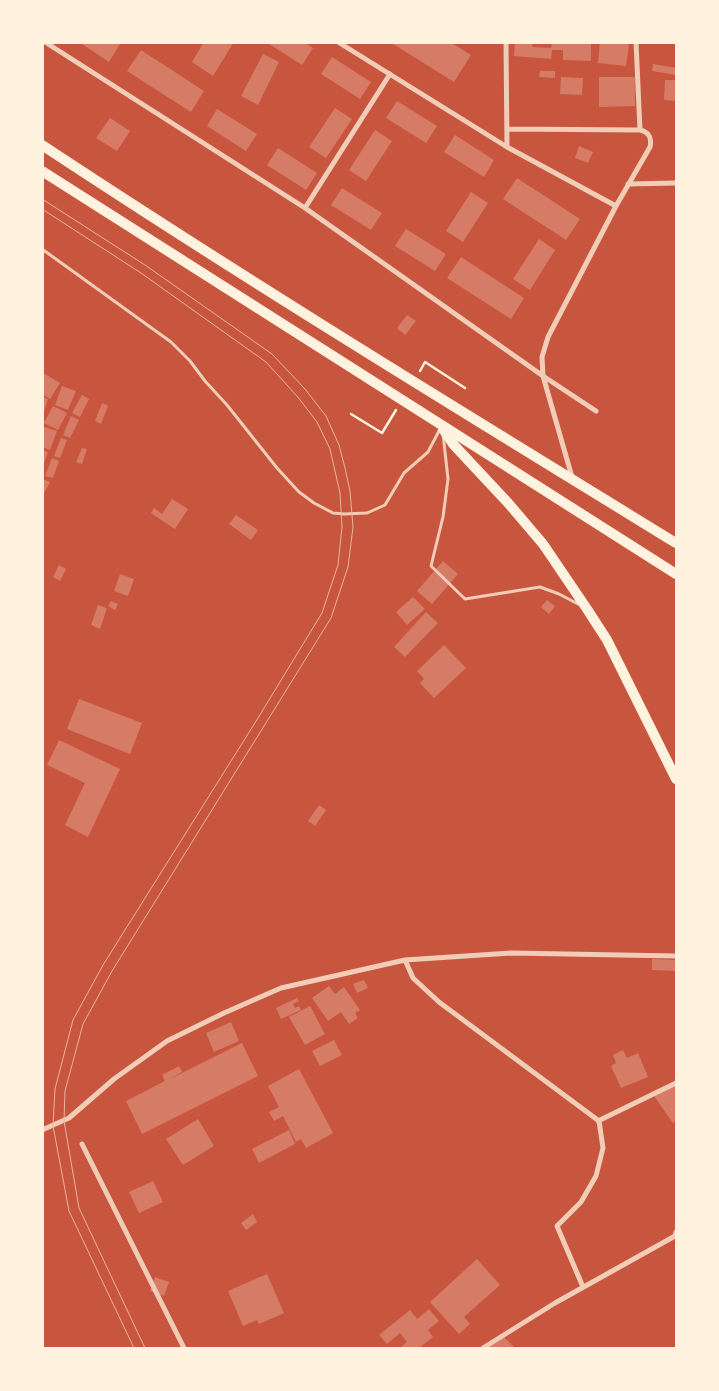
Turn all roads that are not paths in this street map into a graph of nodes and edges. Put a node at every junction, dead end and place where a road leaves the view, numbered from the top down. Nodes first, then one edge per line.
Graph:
1 (45, 42) edge
2 (338, 42) edge
3 (506, 42) edge
4 (636, 42) edge
5 (390, 74) junction
6 (507, 129) junction
7 (640, 130) junction
8 (42, 145) edge
9 (507, 147) junction
10 (42, 171) edge
11 (676, 183) edge
12 (628, 184) junction
13 (616, 206) junction
14 (305, 208) junction
15 (42, 249) edge
16 (543, 376) junction
17 (596, 411) dead end
18 (442, 426) junction
19 (572, 480) junction
20 (676, 543) edge
21 (676, 574) edge
22 (587, 609) junction
23 (676, 779) edge
24 (676, 956) edge
25 (405, 960) junction
26 (676, 1084) edge
27 (598, 1120) junction
28 (42, 1130) edge
29 (82, 1144) dead end
30 (676, 1232) edge
31 (583, 1287) junction
32 (184, 1348) edge
33 (483, 1348) edge

1 - 14 street
2 - 5 street
3 - 6 street
4 - 7 street
5 - 9 street
5 - 14 street
6 - 7 street
6 - 9 street
7 - 12 street
8 - 19 highway
9 - 13 street
10 - 18 highway
11 - 12 street
12 - 13 street
13 - 16 street
14 - 16 street
15 - 18 lane
16 - 17 street
16 - 19 street
18 - 21 highway
18 - 22 highway
18 - 22 lane
19 - 20 highway
22 - 23 highway
24 - 25 street
25 - 27 street
25 - 28 street
26 - 27 street
27 - 31 street
29 - 32 street
30 - 31 street
31 - 33 street

